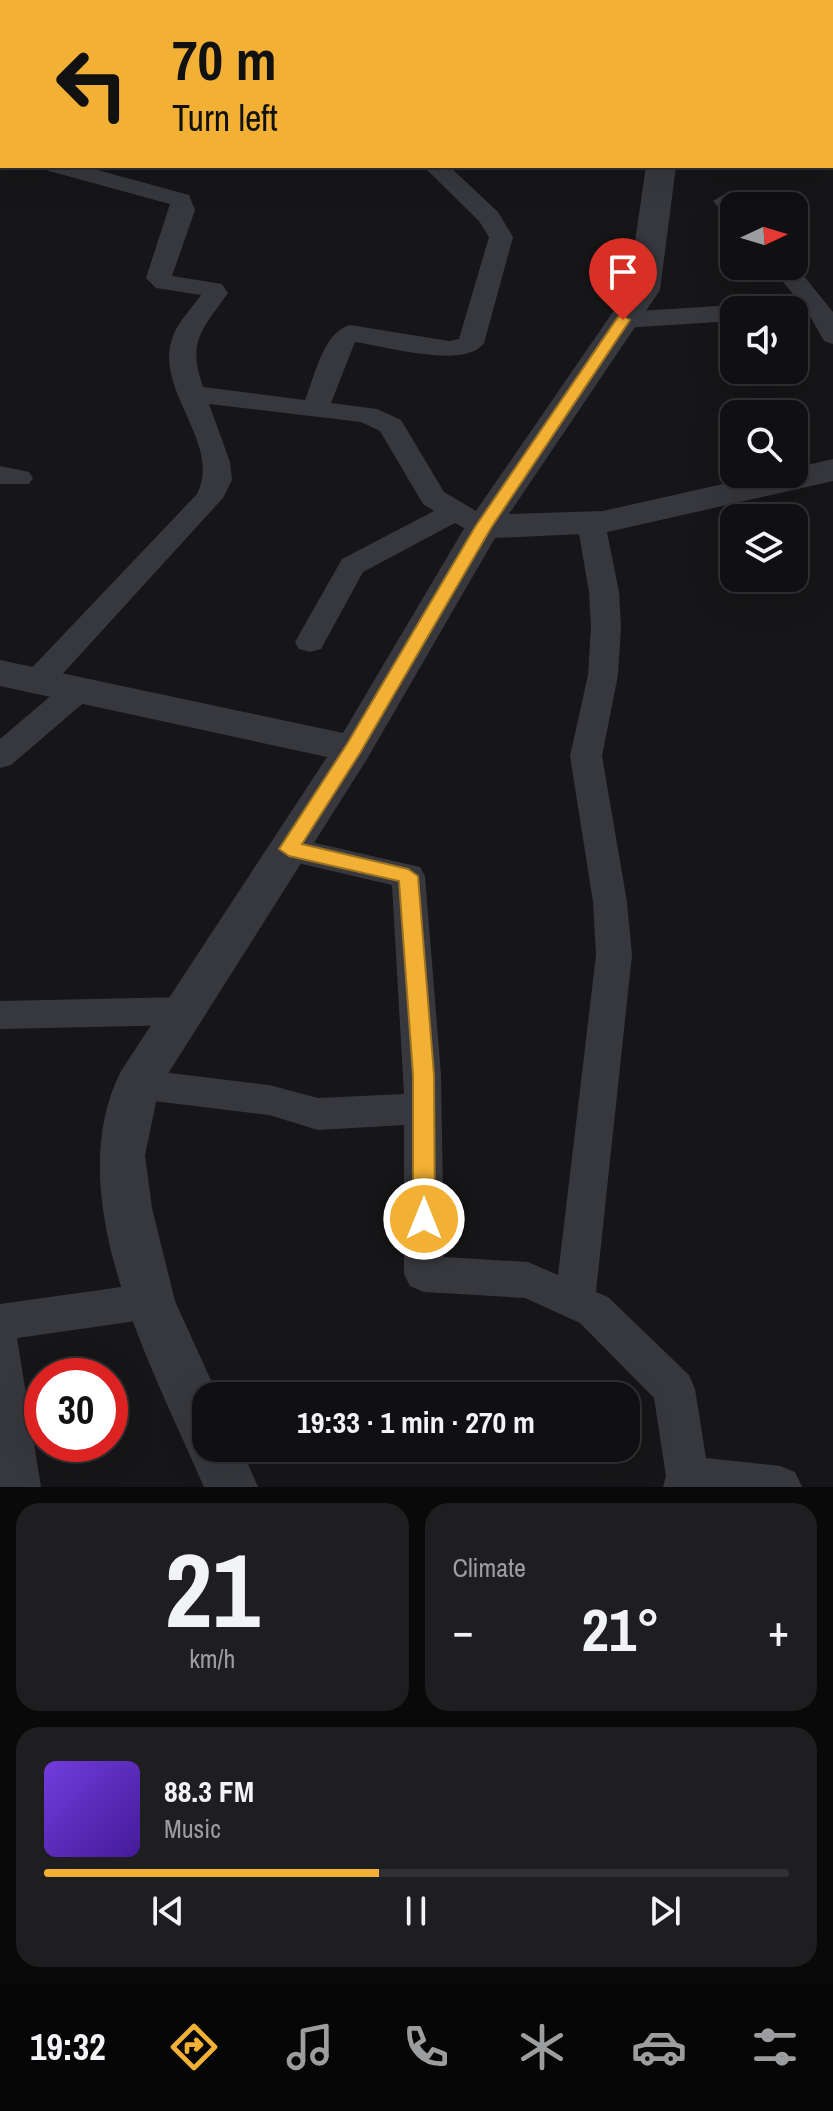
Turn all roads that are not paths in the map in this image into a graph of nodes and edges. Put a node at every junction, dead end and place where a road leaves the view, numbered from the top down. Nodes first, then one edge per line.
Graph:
1 (64, 168) edge
2 (437, 168) edge
3 (661, 168) edge
4 (794, 280) edge
5 (818, 308) junction
6 (808, 309) edge
7 (720, 314) edge
8 (623, 320) junction
9 (833, 336) edge
10 (191, 394) junction
11 (315, 409) junction
12 (833, 470) edge
13 (469, 519) junction
14 (591, 522) junction
15 (310, 642) dead end
16 (18, 678) edge
17 (77, 691) junction
18 (353, 749) junction
19 (0, 757) edge
20 (289, 849) junction
21 (185, 1011) junction
22 (0, 1015) edge
23 (137, 1084) junction
24 (423, 1108) junction
25 (150, 1301) junction
26 (575, 1301) junction
27 (0, 1322) edge
28 (0, 1345) edge
29 (192, 1397) edge
30 (220, 1462) edge
31 (686, 1481) edge
32 (19, 1487) edge
33 (231, 1487) edge
34 (780, 1487) edge

1 - 10 street
2 - 11 street
3 - 8 street
4 - 5 street
5 - 6 street
5 - 9 street
7 - 8 street
8 - 13 street
10 - 11 street
10 - 16 street
11 - 13 street
12 - 14 street
13 - 14 street
13 - 15 street
13 - 18 street
14 - 26 street
16 - 17 street
17 - 18 street
17 - 19 street
18 - 20 street
20 - 21 street
20 - 24 street
21 - 22 street
21 - 23 street
23 - 24 street
23 - 25 street
24 - 26 street
25 - 27 street
25 - 29 street
26 - 31 street
28 - 32 street
30 - 33 street
31 - 34 street

